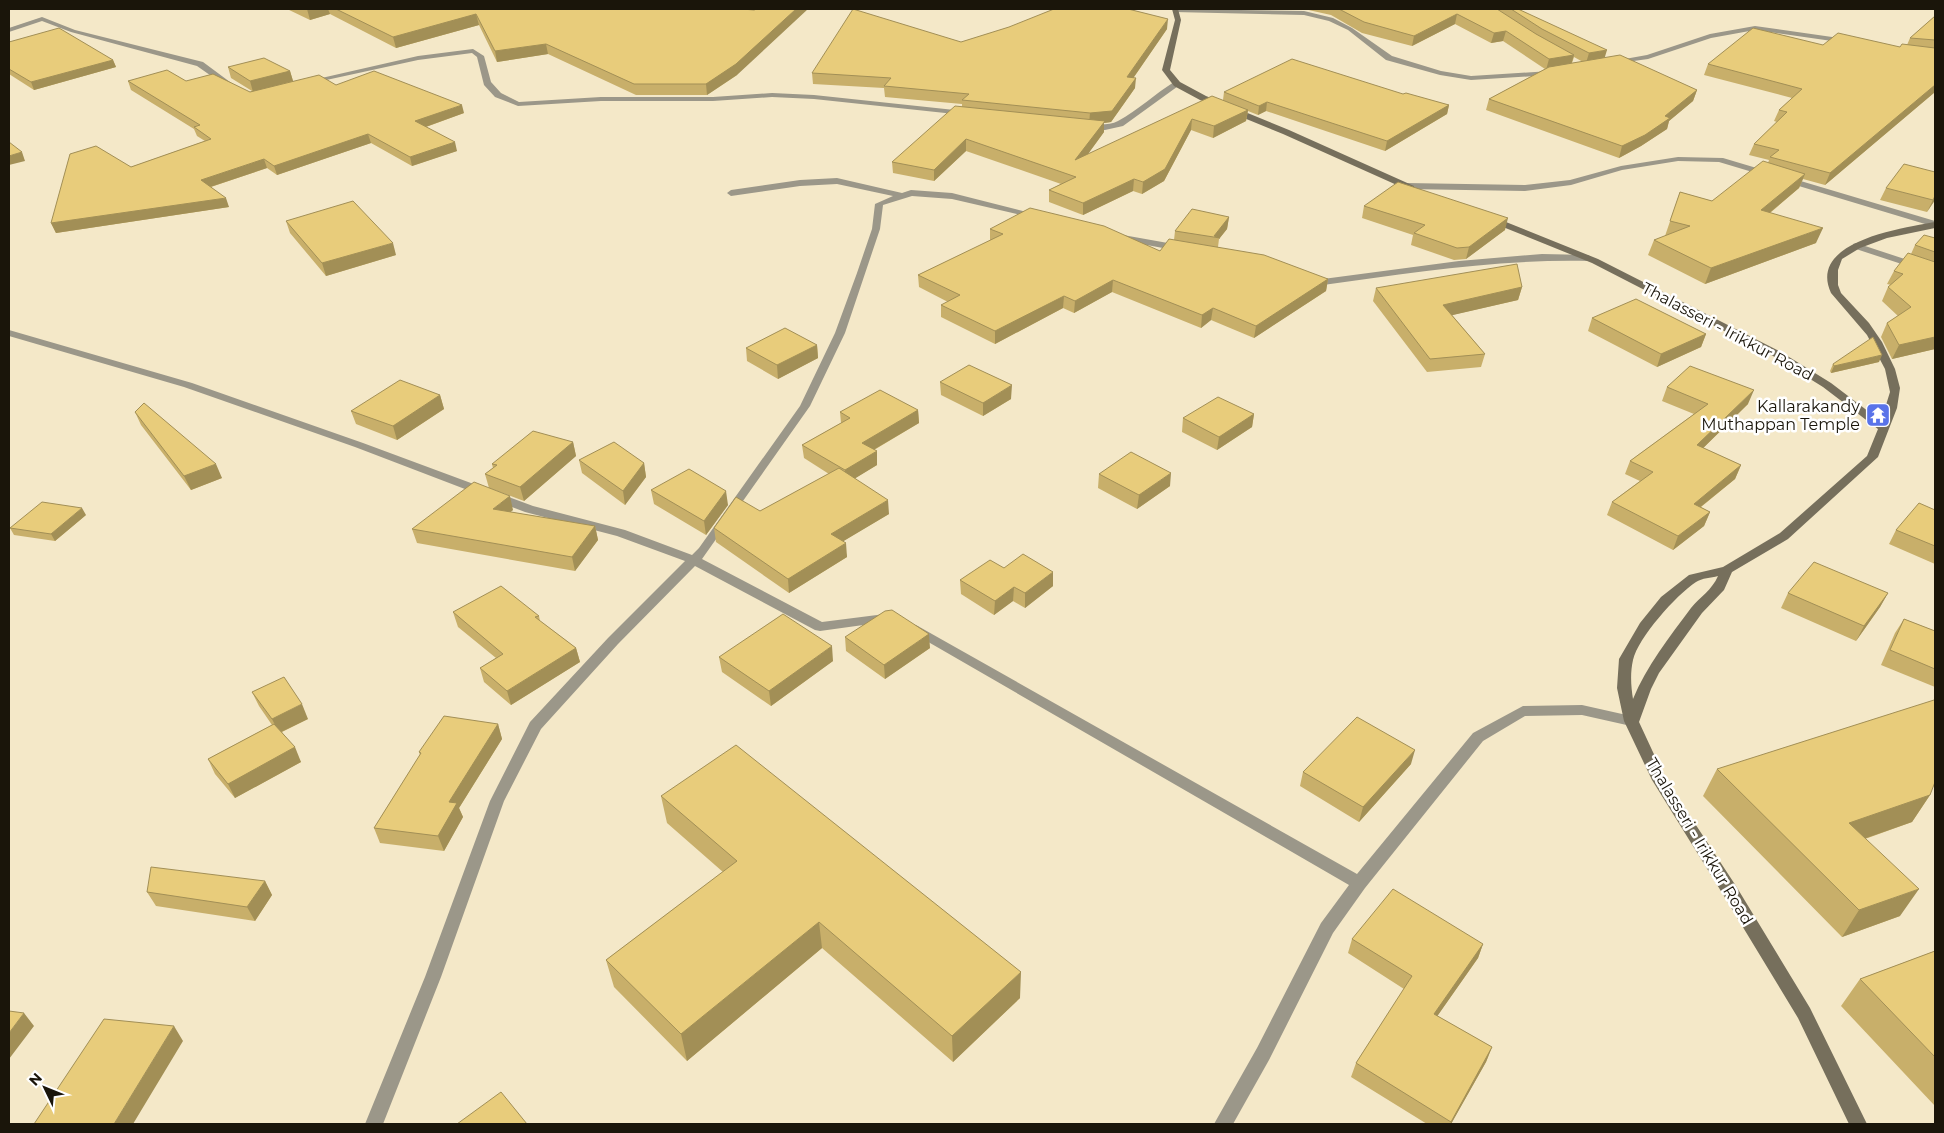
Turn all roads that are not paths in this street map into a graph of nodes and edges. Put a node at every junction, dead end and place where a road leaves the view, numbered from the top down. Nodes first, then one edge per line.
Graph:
1 (1176, 10) edge
2 (9, 30) edge
3 (1853, 42) edge
4 (1600, 64) edge
5 (1557, 72) edge
6 (303, 83) edge
7 (1177, 84) junction
8 (239, 90) edge
9 (971, 114) edge
10 (1080, 127) edge
11 (1406, 186) junction
12 (731, 193) dead end
13 (903, 196) junction
14 (1431, 196) edge
15 (1483, 216) edge
16 (1047, 219) edge
17 (1935, 224) edge
18 (1111, 235) edge
19 (1856, 246) junction
20 (1191, 250) edge
21 (1588, 258) junction
22 (1935, 272) edge
23 (1301, 277) edge
24 (9, 333) edge
25 (1884, 428) junction
26 (694, 560) junction
27 (1727, 570) junction
28 (1632, 721) junction
29 (1359, 883) junction
30 (374, 1124) edge
31 (1223, 1124) edge
32 (1858, 1124) edge

1 - 5 street
1 - 7 main road
2 - 8 street
3 - 4 street
6 - 9 street
7 - 10 street
7 - 11 main road
11 - 14 main road
11 - 17 street
12 - 13 street
13 - 16 street
13 - 26 street
15 - 21 main road, Thalasseri - Irikkur Road
17 - 19 main road
18 - 20 street
19 - 22 street
19 - 25 main road
21 - 23 street
21 - 25 main road, Thalasseri - Irikkur Road
24 - 26 street
25 - 27 main road
26 - 29 street
26 - 30 street
27 - 28 main road
27 - 28 main road, Thalasseri - Irikkur Road
28 - 29 street
28 - 32 main road, Thalasseri - Irikkur Road
29 - 31 street

